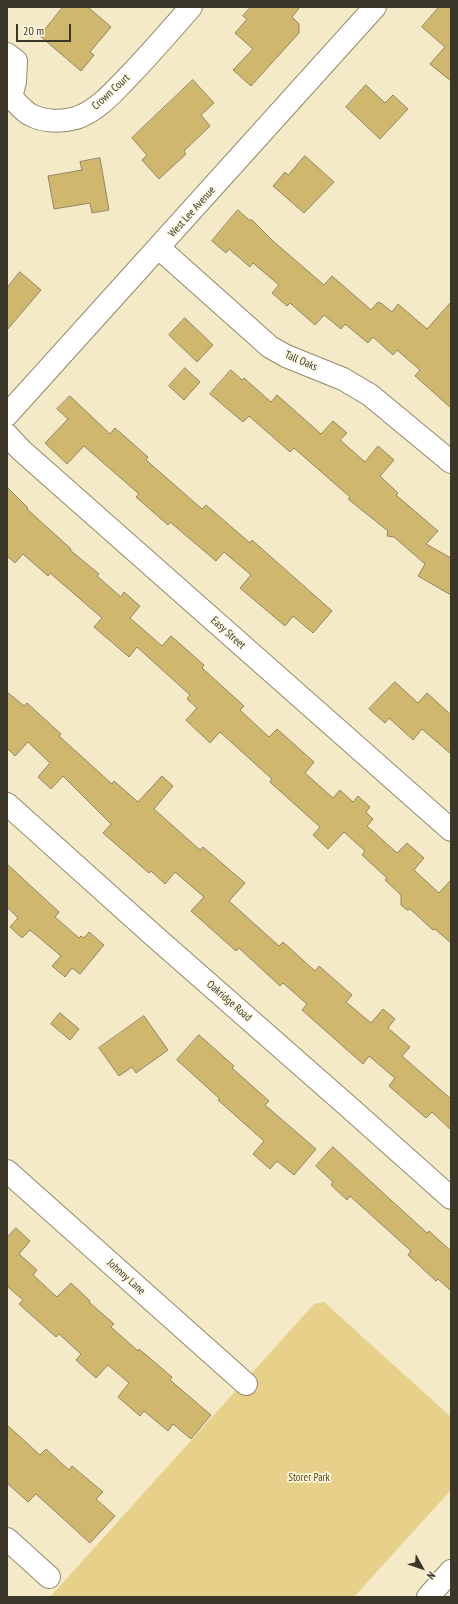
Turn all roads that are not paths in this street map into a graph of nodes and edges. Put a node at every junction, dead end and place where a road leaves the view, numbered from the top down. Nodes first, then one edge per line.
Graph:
1 (191, 7) edge
2 (375, 7) edge
3 (7, 54) edge
4 (9, 97) edge
5 (159, 248) junction
6 (7, 415) edge
7 (7, 435) edge
8 (451, 462) edge
9 (7, 804) edge
10 (451, 830) edge
11 (7, 1171) edge
12 (451, 1198) edge
13 (246, 1384) dead end
14 (7, 1539) edge
15 (451, 1571) edge
16 (49, 1577) dead end
17 (428, 1597) edge

1 - 4 street, Crown Court
2 - 5 street, West Lee Avenue
3 - 4 street, Crown Court
5 - 6 street, West Lee Avenue
5 - 8 street, Tall Oaks
7 - 10 street, Easy Street
9 - 12 street, Oakridge Road
11 - 13 street, Johnny Lane
14 - 16 street
15 - 17 street

